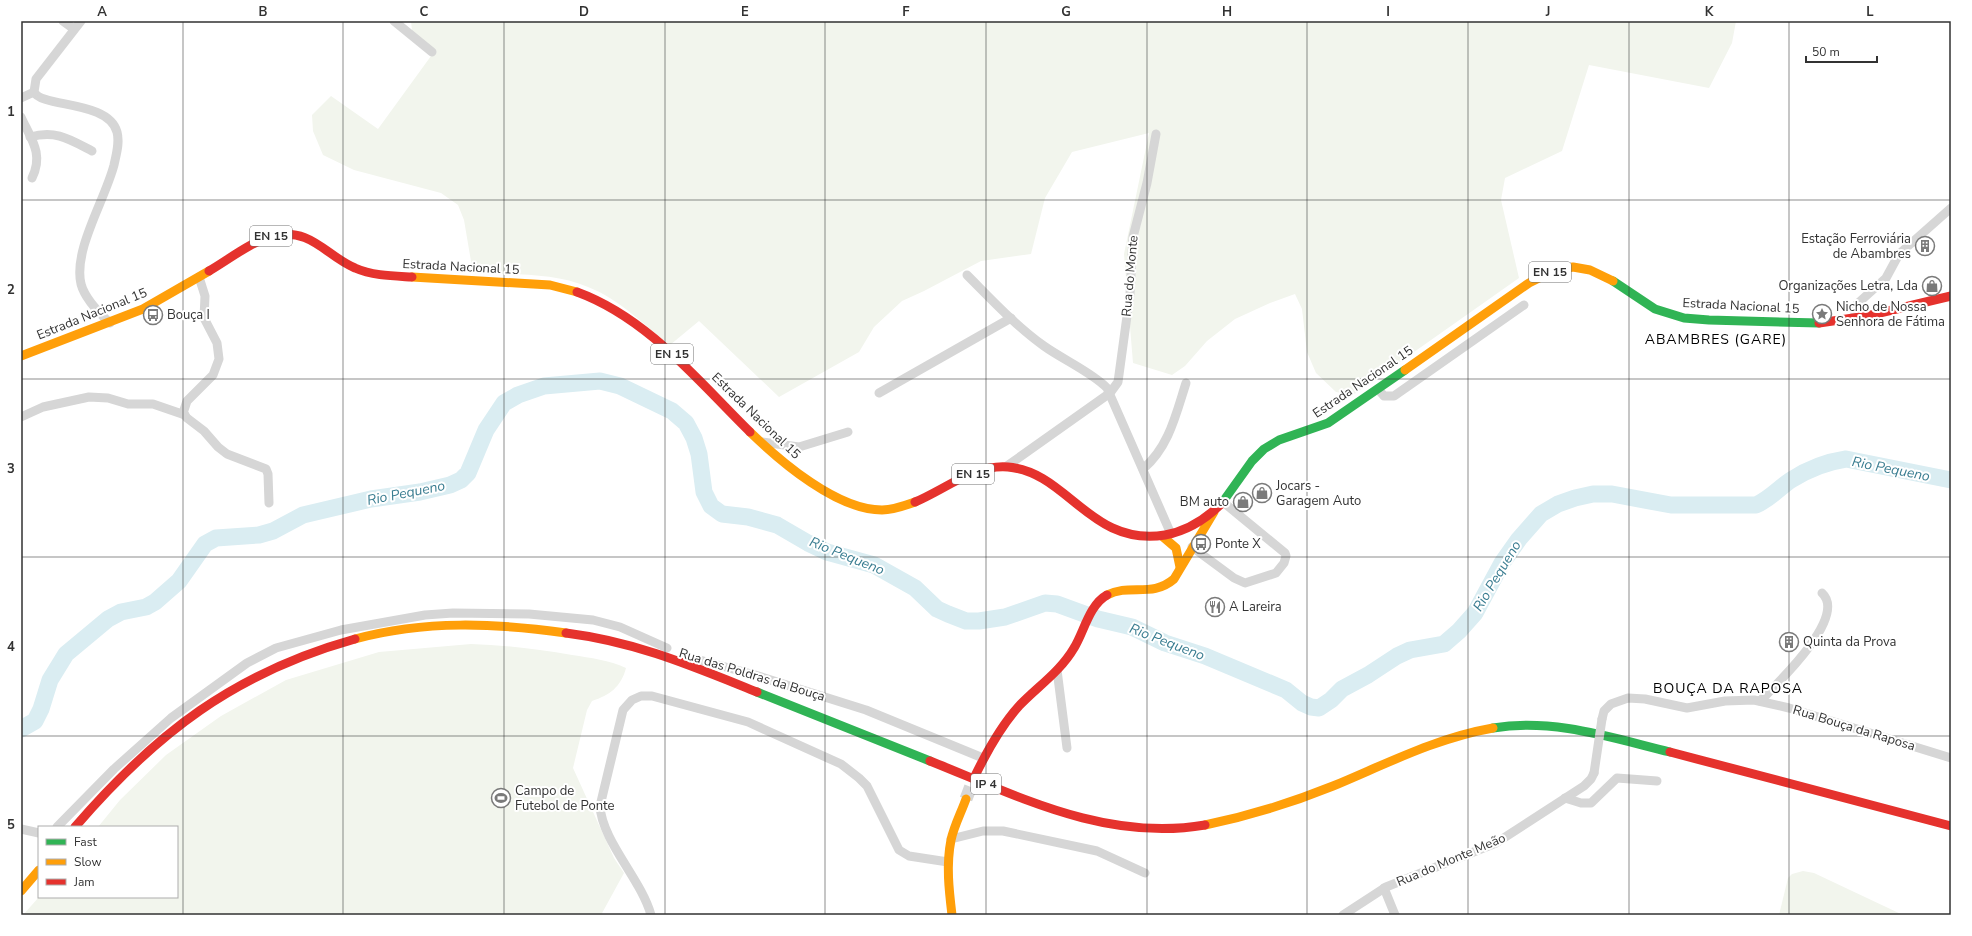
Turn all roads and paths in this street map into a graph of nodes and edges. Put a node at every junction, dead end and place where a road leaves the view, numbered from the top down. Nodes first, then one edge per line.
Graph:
1 (63, 21) edge
2 (81, 21) edge
3 (394, 21) edge
4 (74, 30) junction
5 (432, 52) dead end
6 (34, 92) junction
7 (21, 98) edge
8 (21, 117) edge
9 (1156, 134) dead end
10 (30, 137) junction
11 (92, 151) dead end
12 (32, 178) dead end
13 (1951, 208) edge
14 (967, 276) dead end
15 (199, 277) junction
16 (1951, 296) edge
17 (1524, 305) dead end
18 (1011, 318) junction
19 (1854, 318) junction
20 (110, 323) junction
21 (21, 356) edge
22 (1186, 382) dead end
23 (1378, 389) junction
24 (879, 393) dead end
25 (1110, 393) junction
26 (185, 416) junction
27 (21, 417) edge
28 (848, 432) dead end
29 (760, 442) junction
30 (1007, 466) junction
31 (1143, 469) junction
32 (1223, 502) junction
33 (269, 503) dead end
34 (1214, 511) junction
35 (1192, 526) junction
36 (1166, 535) junction
37 (1182, 536) junction
38 (1192, 547) junction
39 (1182, 561) junction
40 (1822, 593) dead end
41 (466, 635) dead end
42 (480, 635) dead end
43 (571, 643) dead end
44 (352, 650) dead end
45 (632, 656) dead end
46 (1057, 670) junction
47 (278, 677) dead end
48 (1760, 701) junction
49 (782, 712) dead end
50 (1522, 735) dead end
51 (1535, 735) dead end
52 (1480, 740) dead end
53 (1590, 744) dead end
54 (171, 745) dead end
55 (1604, 747) dead end
56 (1067, 748) dead end
57 (884, 753) dead end
58 (983, 758) junction
59 (1951, 758) edge
60 (1701, 770) dead end
61 (1594, 773) joint
62 (974, 778) tunnel mouth
63 (949, 779) dead end
64 (1657, 781) dead end
65 (116, 796) dead end
66 (1565, 798) junction
67 (966, 799) tunnel mouth
68 (1288, 813) dead end
69 (1057, 820) dead end
70 (58, 826) edge
71 (77, 826) edge
72 (1951, 826) edge
73 (21, 829) edge
74 (38, 833) edge
75 (1951, 835) edge
76 (952, 839) junction
77 (948, 862) junction
78 (38, 871) edge
79 (1145, 873) dead end
80 (1384, 888) junction
81 (21, 891) edge
82 (651, 915) edge
83 (952, 915) edge
84 (1343, 915) edge
85 (1395, 915) edge

1 - 4 street
2 - 4 street
3 - 5 street
4 - 6 street
6 - 7 street
6 - 20 street
8 - 10 street
9 - 25 street, Rua do Monte
10 - 11 street
10 - 12 street
13 - 19 street
14 - 18 street
15 - 20 main road, Estrada Nacional 15 / EN 15
15 - 26 street
15 - 29 main road, Estrada Nacional 15 / EN 15
16 - 19 main road, Estrada Nacional 15 / EN 15
17 - 23 street
18 - 24 street
18 - 25 street
19 - 23 main road, Estrada Nacional 15 / EN 15
20 - 21 main road, Estrada Nacional 15 / EN 15
22 - 31 street
23 - 32 main road, Estrada Nacional 15 / EN 15
25 - 30 street
25 - 31 street
26 - 27 street
26 - 33 street
28 - 29 street
29 - 30 main road, Estrada Nacional 15 / EN 15
30 - 36 main road, Estrada Nacional 15 / EN 15
31 - 36 street
32 - 34 main road, Estrada Nacional 15 / EN 15
32 - 38 street
34 - 35 main road, Estrada Nacional 15 / EN 15
34 - 38 main road
35 - 36 main road, Estrada Nacional 15 / EN 15
35 - 37 main road
36 - 37 main road
36 - 39 main road
37 - 39 main road
38 - 39 main road
39 - 46 main road
40 - 48 street
41 - 42 main road
43 - 45 main road
44 - 47 main road
46 - 56 street
46 - 58 main road
48 - 59 street, Rua Bouça da Raposa
48 - 61 street, Rua Bouça da Raposa, bridge
49 - 57 main road
50 - 51 main road
52 - 68 main road
53 - 55 main road
54 - 65 main road
58 - 62 main road
58 - 70 street, Rua das Poldras da Bouça
60 - 75 main road
61 - 66 street, Rua do Monte Meão
63 - 69 main road, IP 4
64 - 66 street
66 - 80 street, Rua do Monte Meão
67 - 76 main road
71 - 72 main road, IP 4
73 - 74 street
76 - 77 main road
76 - 79 street
77 - 82 street
77 - 83 main road
78 - 81 main road
80 - 84 street, Rua do Monte Meão
80 - 85 street

